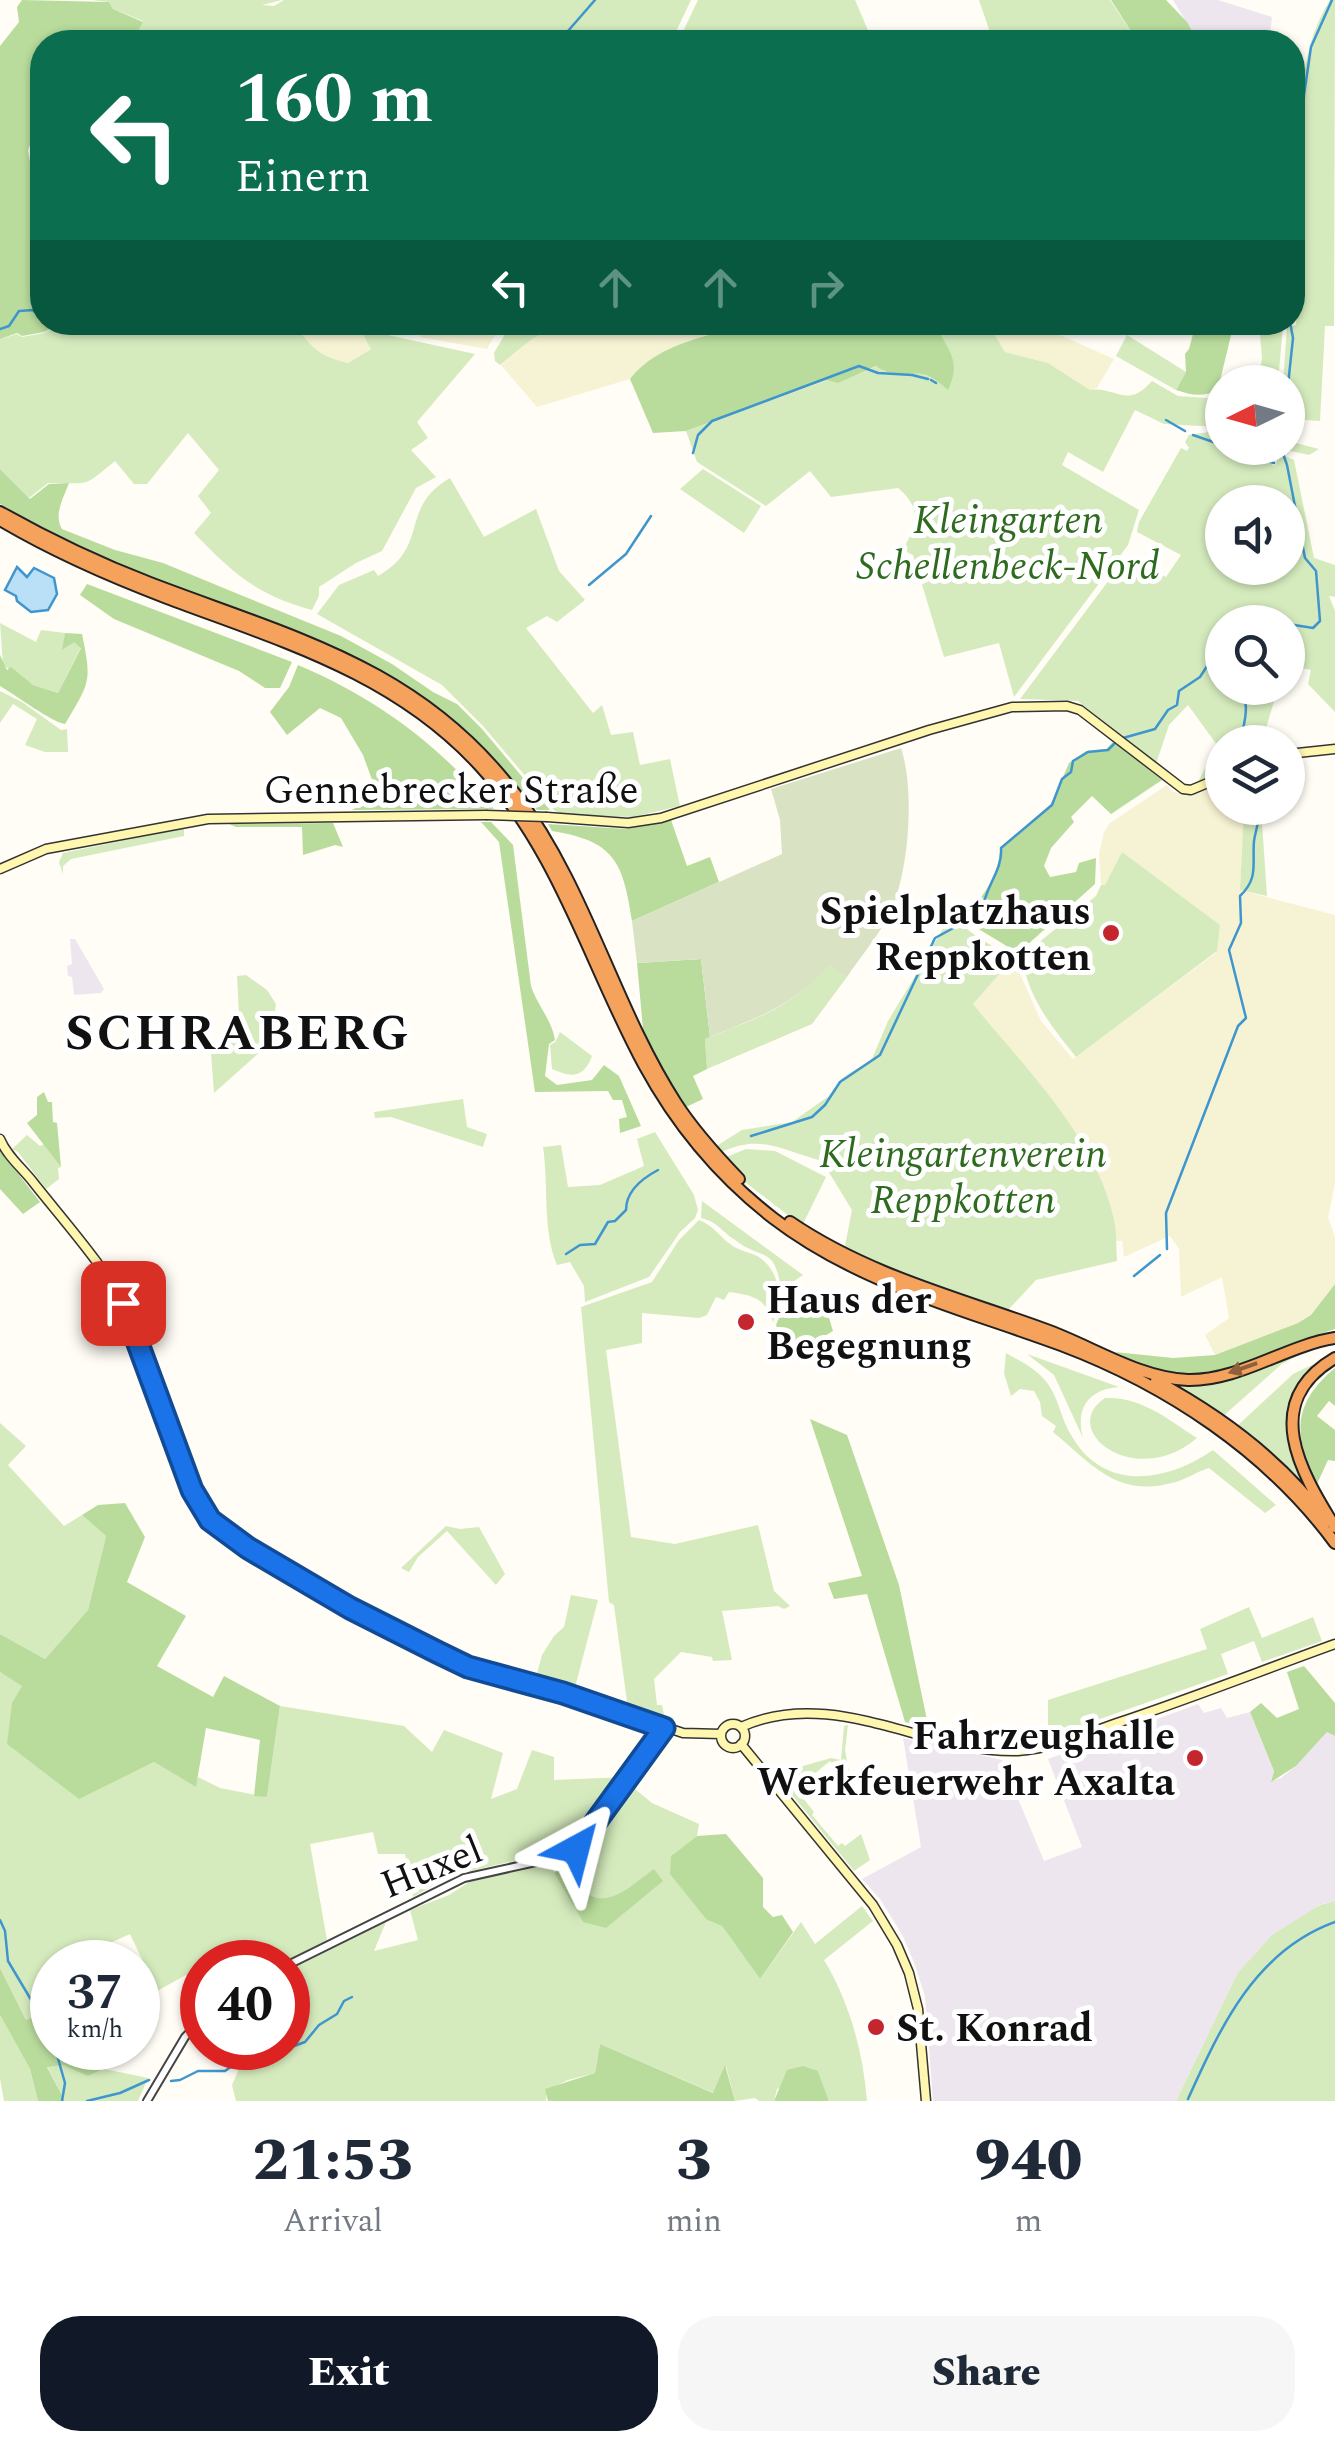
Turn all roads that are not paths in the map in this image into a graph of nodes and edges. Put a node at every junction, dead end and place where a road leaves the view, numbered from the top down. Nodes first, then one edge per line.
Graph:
1 (0, 512) edge
2 (0, 520) edge
3 (1335, 749) edge
4 (1305, 752) edge
5 (1205, 784) edge
6 (0, 869) edge
7 (674, 1106) junction
8 (0, 1140) edge
9 (1013, 1324) junction
10 (1335, 1338) edge
11 (1097, 1351) junction
12 (1335, 1358) edge
13 (1208, 1416) junction
14 (1241, 1441) junction
15 (1335, 1531) edge
16 (1335, 1543) edge
17 (1335, 1644) edge
18 (664, 1728) junction
19 (741, 1728) junction
20 (721, 1734) junction
21 (742, 1744) junction
22 (310, 1954) edge
23 (180, 2046) edge
24 (148, 2101) edge
25 (926, 2101) edge

1 - 7 highway
2 - 7 highway
3 - 4 main road
5 - 6 main road, Gennebrecker Straße, bridge
7 - 9 highway
8 - 18 main road
9 - 11 highway
9 - 13 highway
10 -> 11 highway
11 - 13 highway
12 - 15 highway
13 - 14 highway
14 - 15 highway
14 - 16 highway
17 - 19 main road
18 - 20 main road
18 - 22 street, Huxel
19 - 20 main road
19 - 21 main road
20 - 21 main road
21 - 25 main road
23 - 24 street

